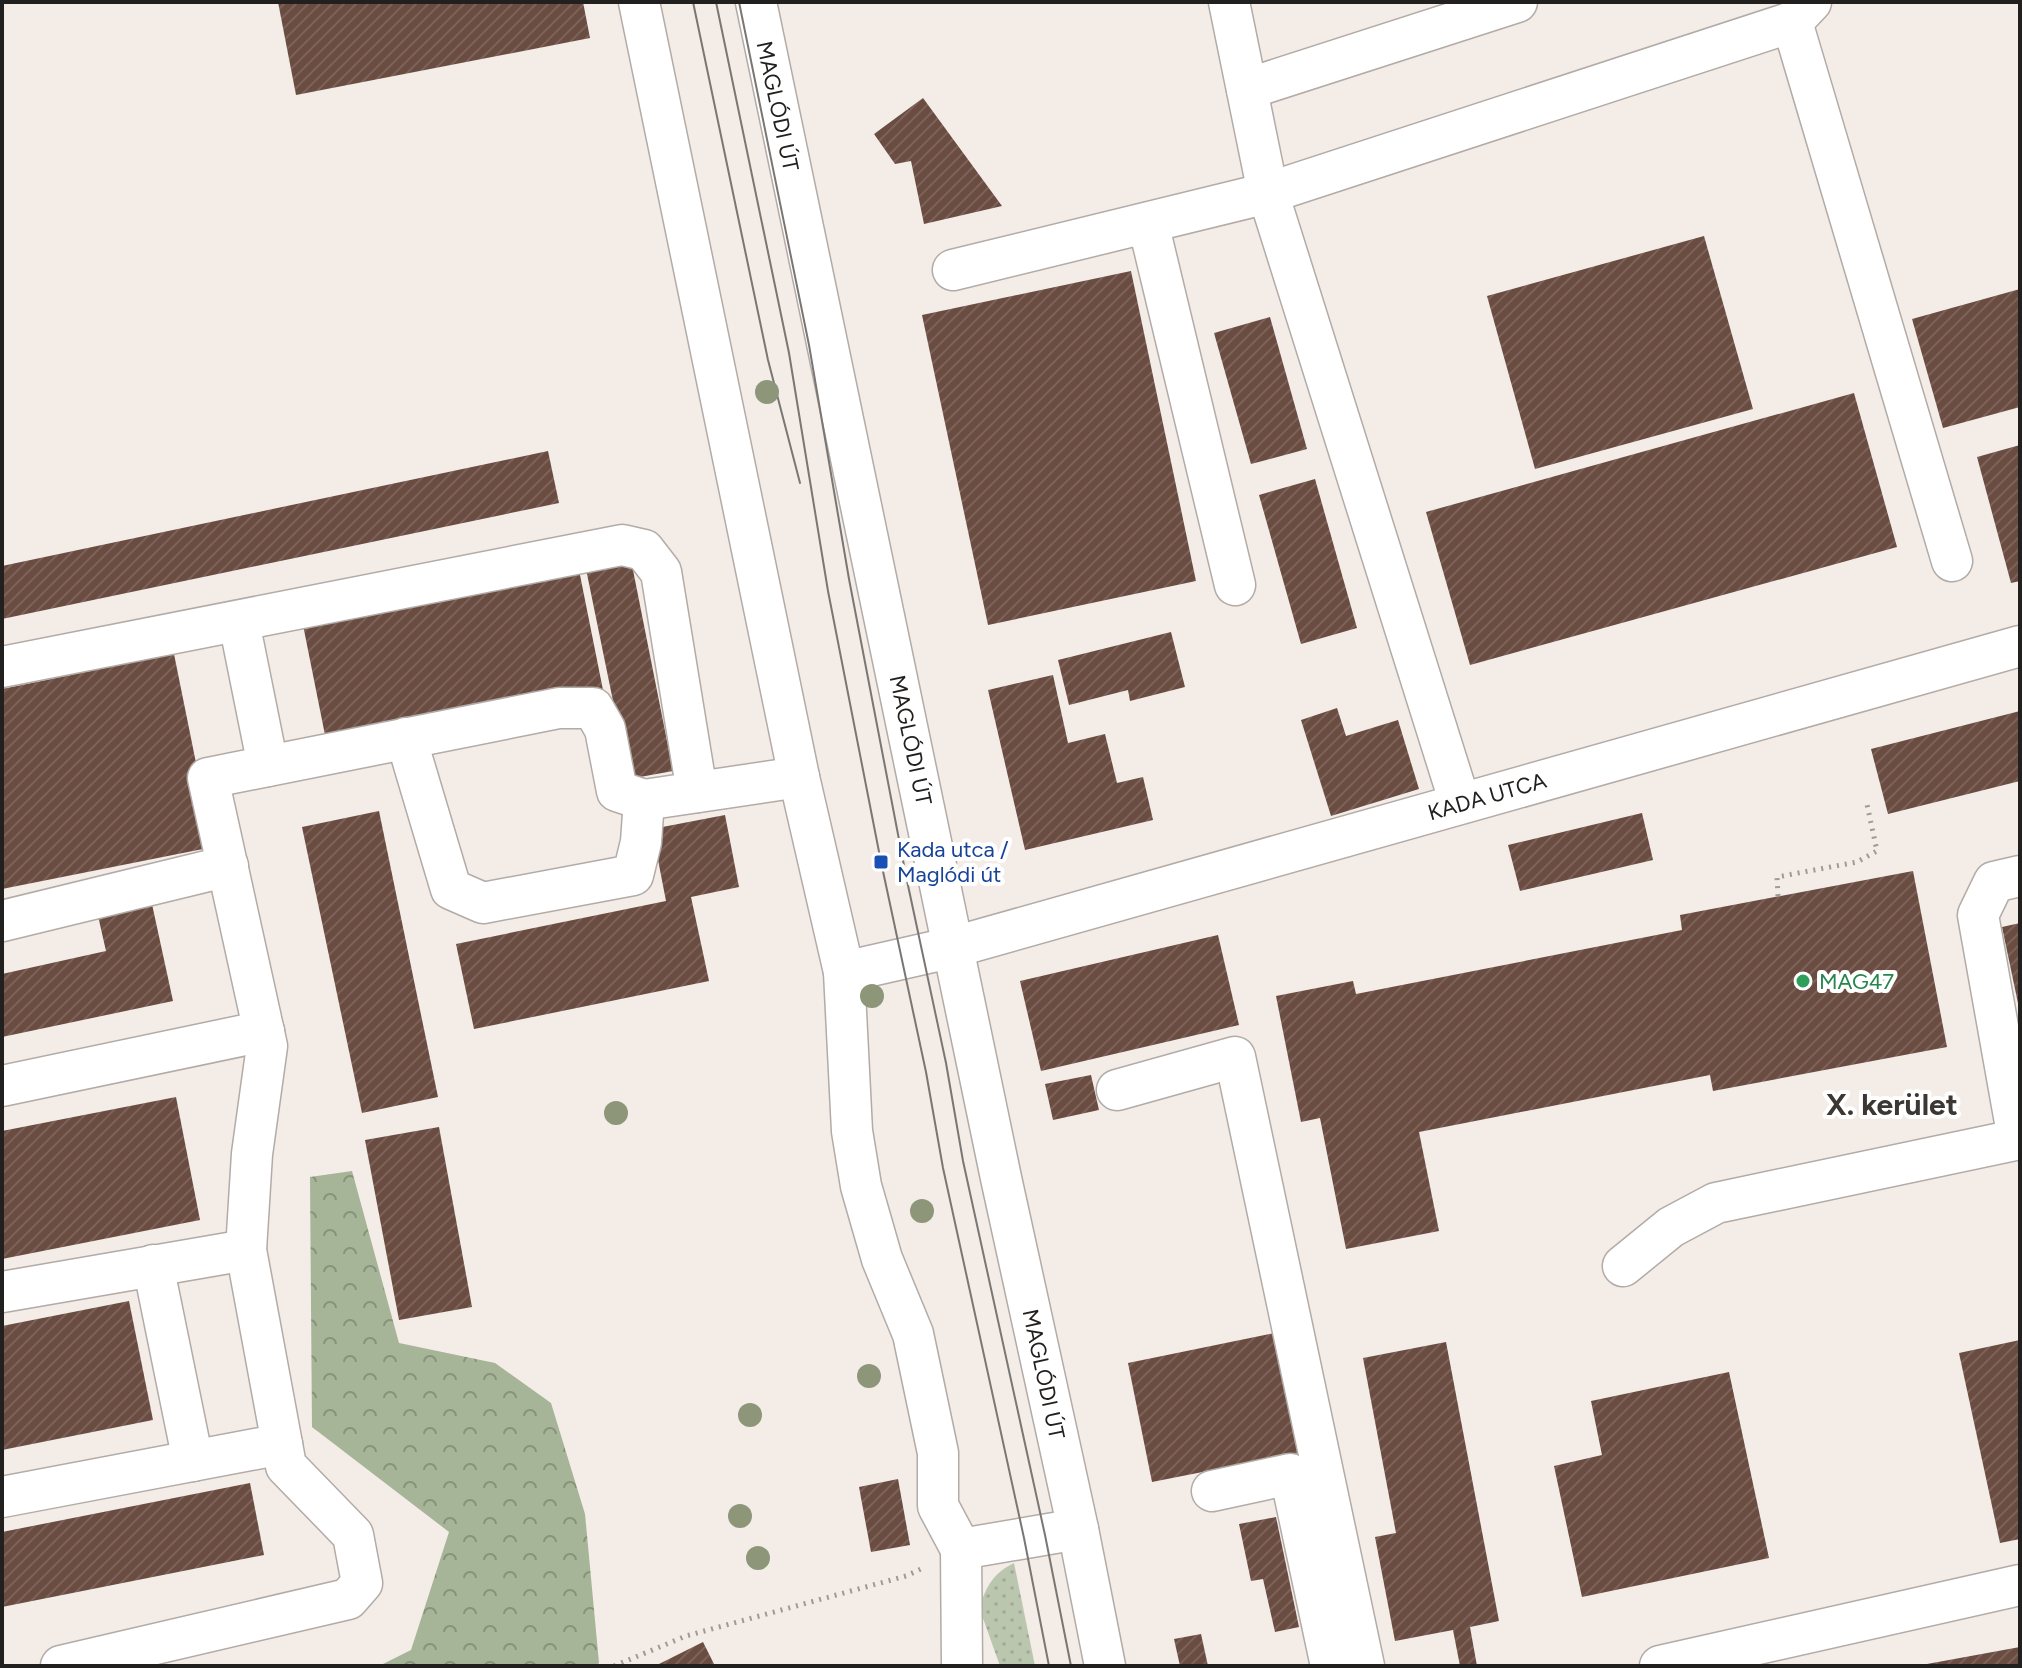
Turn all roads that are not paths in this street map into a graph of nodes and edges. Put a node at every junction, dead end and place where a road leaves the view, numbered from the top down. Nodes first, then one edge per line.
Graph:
1 (639, 2) edge
2 (756, 2) edge
3 (1229, 2) edge
4 (1517, 2) edge
5 (1802, 12) edge
6 (1247, 89) junction
7 (1268, 193) junction
8 (1148, 223) junction
9 (953, 270) dead end
10 (1952, 561) dead end
11 (1235, 585) dead end
12 (239, 622) junction
13 (2020, 646) edge
14 (2, 667) edge
15 (406, 738) junction
16 (268, 766) junction
17 (799, 777) junction
18 (697, 792) junction
19 (644, 800) junction
20 (1460, 803) junction
21 (228, 866) junction
22 (2020, 876) edge
23 (2, 921) edge
24 (954, 947) junction
25 (844, 972) junction
26 (264, 1031) junction
27 (2, 1086) edge
28 (1117, 1090) dead end
29 (2019, 1139) edge
30 (246, 1250) junction
31 (153, 1265) junction
32 (1623, 1266) dead end
33 (2, 1292) edge
34 (282, 1444) junction
35 (193, 1461) junction
36 (1212, 1491) dead end
37 (2, 1497) edge
38 (1078, 1529) junction
39 (961, 1549) junction
40 (2020, 1585) edge
41 (61, 1666) edge
42 (962, 1666) edge
43 (1105, 1666) edge
44 (1331, 1666) edge
45 (1364, 1666) edge
46 (1660, 1666) edge

1 - 17 street
2 - 24 street, MAGLÓDI ÚT
3 - 6 street
4 - 6 street
5 - 7 street
5 - 10 street
6 - 7 street
7 - 8 street
7 - 20 street
8 - 9 street
8 - 11 street
12 - 14 street
12 - 16 street
12 - 18 street
13 - 20 street, KADA UTCA
15 - 16 street
15 - 19 street
15 - 19 street
16 - 21 street
17 - 18 street
17 - 25 street
18 - 19 street
20 - 24 street, KADA UTCA
21 - 23 street
21 - 26 street
22 - 29 street
24 - 25 street, KADA UTCA
24 - 38 street, MAGLÓDI ÚT
25 - 39 street
26 - 27 street
26 - 30 street
28 - 45 street
29 - 32 street
30 - 31 street
30 - 34 street
31 - 33 street
31 - 35 street
34 - 35 street
34 - 41 street
35 - 37 street
36 - 44 street
38 - 39 street
38 - 43 street, MAGLÓDI ÚT
39 - 42 street
40 - 46 street

